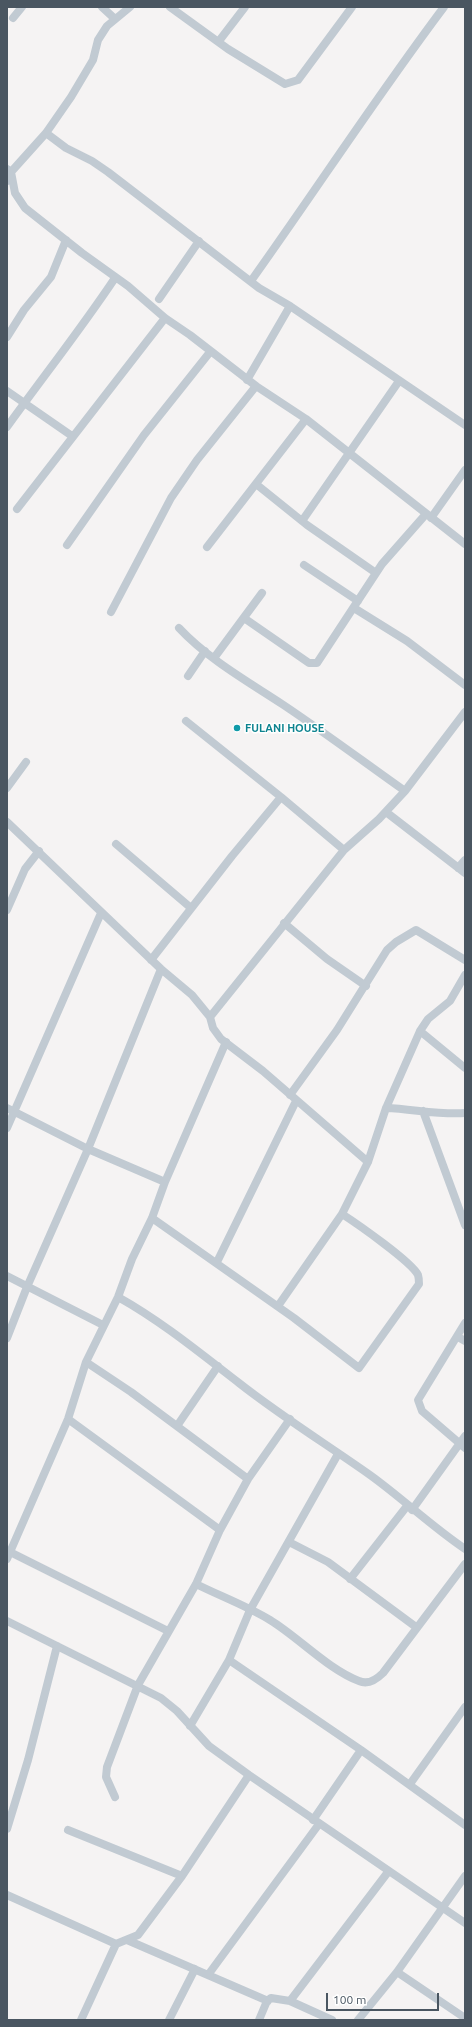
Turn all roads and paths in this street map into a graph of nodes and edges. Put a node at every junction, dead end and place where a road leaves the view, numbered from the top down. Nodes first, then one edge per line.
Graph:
1 (22, 7) edge
2 (102, 7) edge
3 (130, 7) edge
4 (170, 7) edge
5 (245, 7) edge
6 (352, 7) edge
7 (444, 7) edge
8 (13, 18) dead end
9 (114, 18) junction
10 (219, 41) junction
11 (46, 133) junction
12 (9, 171) edge
13 (7, 181) edge
14 (66, 240) junction
15 (199, 241) junction
16 (115, 278) junction
17 (250, 281) junction
18 (159, 299) dead end
19 (290, 306) junction
20 (165, 318) junction
21 (7, 337) edge
22 (210, 352) junction
23 (247, 380) junction
24 (399, 381) junction
25 (256, 386) junction
26 (7, 391) edge
27 (24, 404) junction
28 (306, 420) junction
29 (465, 425) edge
30 (7, 427) edge
31 (72, 436) junction
32 (349, 454) junction
33 (465, 470) edge
34 (256, 484) junction
35 (17, 509) dead end
36 (428, 516) junction
37 (302, 521) junction
38 (465, 544) edge
39 (67, 545) dead end
40 (207, 547) dead end
41 (304, 565) dead end
42 (376, 573) junction
43 (262, 593) dead end
44 (356, 605) junction
45 (111, 612) dead end
46 (244, 618) junction
47 (179, 628) dead end
48 (204, 651) junction
49 (214, 658) junction
50 (188, 676) dead end
51 (465, 685) edge
52 (465, 712) edge
53 (186, 721) dead end
54 (26, 762) dead end
55 (7, 788) edge
56 (405, 791) junction
57 (281, 797) junction
58 (386, 812) junction
59 (7, 822) edge
60 (116, 844) dead end
61 (344, 850) junction
62 (39, 852) junction
63 (465, 860) edge
64 (462, 871) edge
65 (190, 908) junction
66 (7, 910) edge
67 (101, 913) junction
68 (284, 923) junction
69 (151, 960) junction
70 (465, 960) edge
71 (161, 970) junction
72 (465, 975) edge
73 (366, 986) junction
74 (210, 1017) junction
75 (420, 1031) junction
76 (226, 1042) junction
77 (465, 1068) edge
78 (290, 1095) junction
79 (296, 1101) junction
80 (386, 1108) junction
81 (10, 1109) edge
82 (423, 1110) junction
83 (465, 1113) edge
84 (7, 1128) edge
85 (88, 1149) junction
86 (368, 1162) junction
87 (165, 1182) junction
88 (342, 1214) junction
89 (152, 1218) junction
90 (465, 1225) edge
91 (217, 1262) junction
92 (7, 1276) edge
93 (27, 1287) junction
94 (118, 1297) junction
95 (278, 1306) junction
96 (465, 1323) edge
97 (103, 1325) junction
98 (7, 1338) edge
99 (462, 1339) edge
100 (86, 1362) junction
101 (218, 1366) junction
102 (68, 1419) junction
103 (290, 1419) junction
104 (177, 1426) junction
105 (465, 1436) edge
106 (462, 1445) edge
107 (338, 1454) junction
108 (248, 1479) junction
109 (410, 1508) junction
110 (220, 1530) junction
111 (289, 1542) junction
112 (465, 1549) edge
113 (8, 1556) edge
114 (465, 1564) edge
115 (350, 1579) junction
116 (196, 1584) junction
117 (250, 1610) junction
118 (7, 1621) edge
119 (416, 1627) junction
120 (168, 1631) junction
121 (57, 1646) junction
122 (229, 1660) junction
123 (138, 1685) junction
124 (464, 1710) edge
125 (190, 1726) junction
126 (361, 1750) junction
127 (249, 1775) junction
128 (410, 1784) junction
129 (115, 1796) dead end
130 (316, 1822) junction
131 (465, 1825) edge
132 (7, 1829) edge
133 (68, 1830) dead end
134 (388, 1872) junction
135 (182, 1876) junction
136 (465, 1876) edge
137 (7, 1895) edge
138 (442, 1908) junction
139 (465, 1923) edge
140 (126, 1940) junction
141 (116, 1944) junction
142 (195, 1969) junction
143 (397, 1972) junction
144 (208, 1975) junction
145 (268, 2001) junction
146 (290, 2001) junction
147 (465, 2018) edge
148 (81, 2020) edge
149 (169, 2020) edge
150 (259, 2020) edge
151 (332, 2020) edge
152 (358, 2020) edge

1 - 8 street
2 - 9 street
3 - 9 street
4 - 10 street
5 - 10 street
6 - 10 street
7 - 17 street
9 - 11 street
11 - 12 street
11 - 15 street
12 - 13 street
12 - 14 street
14 - 16 street
14 - 21 street
15 - 17 street
15 - 18 street
16 - 20 street
16 - 27 street
17 - 19 street
19 - 23 street
19 - 24 street
20 - 22 street
20 - 31 street
22 - 23 street
22 - 39 street
23 - 25 street
24 - 29 street
24 - 32 street
25 - 28 street
25 - 45 street
26 - 27 street
27 - 30 street
27 - 31 street
28 - 32 street
28 - 34 street
31 - 35 street
32 - 36 street
32 - 37 street
33 - 36 street
34 - 37 street
34 - 40 street
36 - 38 street
36 - 42 street
37 - 42 street
41 - 44 street
42 - 44 street
43 - 46 street
44 - 46 street
44 - 51 street
46 - 49 street
47 - 48 street
48 - 49 street
48 - 50 street
49 - 56 street
52 - 56 street
53 - 57 street
54 - 55 street
56 - 58 street
57 - 61 street
57 - 65 street
58 - 61 street
58 - 64 street
59 - 62 street
60 - 65 street
61 - 68 street
62 - 66 street
62 - 67 street
63 - 64 street
65 - 69 street
67 - 69 street
67 - 81 street
68 - 73 street
68 - 74 street
69 - 71 street
70 - 73 street
71 - 74 street
71 - 85 street
72 - 75 street
73 - 78 street
74 - 76 street
75 - 77 street
75 - 80 street
76 - 78 street
76 - 87 street
78 - 79 street
79 - 86 street
79 - 91 street
80 - 82 street
80 - 86 street
81 - 84 street
81 - 85 street
82 - 83 street
82 - 90 street
85 - 87 street
85 - 93 street
86 - 88 street
87 - 89 street
88 - 95 street
88 - 95 street
89 - 91 street
89 - 94 street
91 - 95 street
92 - 93 street
93 - 97 street
93 - 98 street
94 - 97 street
94 - 101 street
96 - 99 street
97 - 100 street
99 - 106 street
100 - 102 street
100 - 104 street
101 - 103 street
101 - 104 street
102 - 110 street
102 - 113 street
103 - 107 street
103 - 108 street
104 - 108 street
105 - 106 street
106 - 109 street
107 - 109 street
107 - 111 street
108 - 110 street
109 - 112 street
109 - 115 street
110 - 116 street
111 - 115 street
111 - 117 street
113 - 120 street
114 - 119 street
115 - 119 street
116 - 117 street
116 - 120 street
117 - 119 street
117 - 122 street
118 - 121 street
120 - 123 street
121 - 123 street
121 - 132 street
122 - 125 street
122 - 126 street
123 - 125 street
123 - 129 street
124 - 128 street
125 - 127 street
126 - 128 street
126 - 130 street
127 - 130 street
127 - 135 street
128 - 131 street
130 - 134 street
130 - 144 street
133 - 135 street
134 - 138 street
134 - 146 street
135 - 140 street
136 - 138 street
137 - 141 street
138 - 139 street
138 - 143 street
140 - 141 street
140 - 142 street
141 - 148 street
142 - 144 street
142 - 149 street
143 - 147 street
143 - 152 street
144 - 145 street
145 - 146 street
145 - 150 street
146 - 151 street

